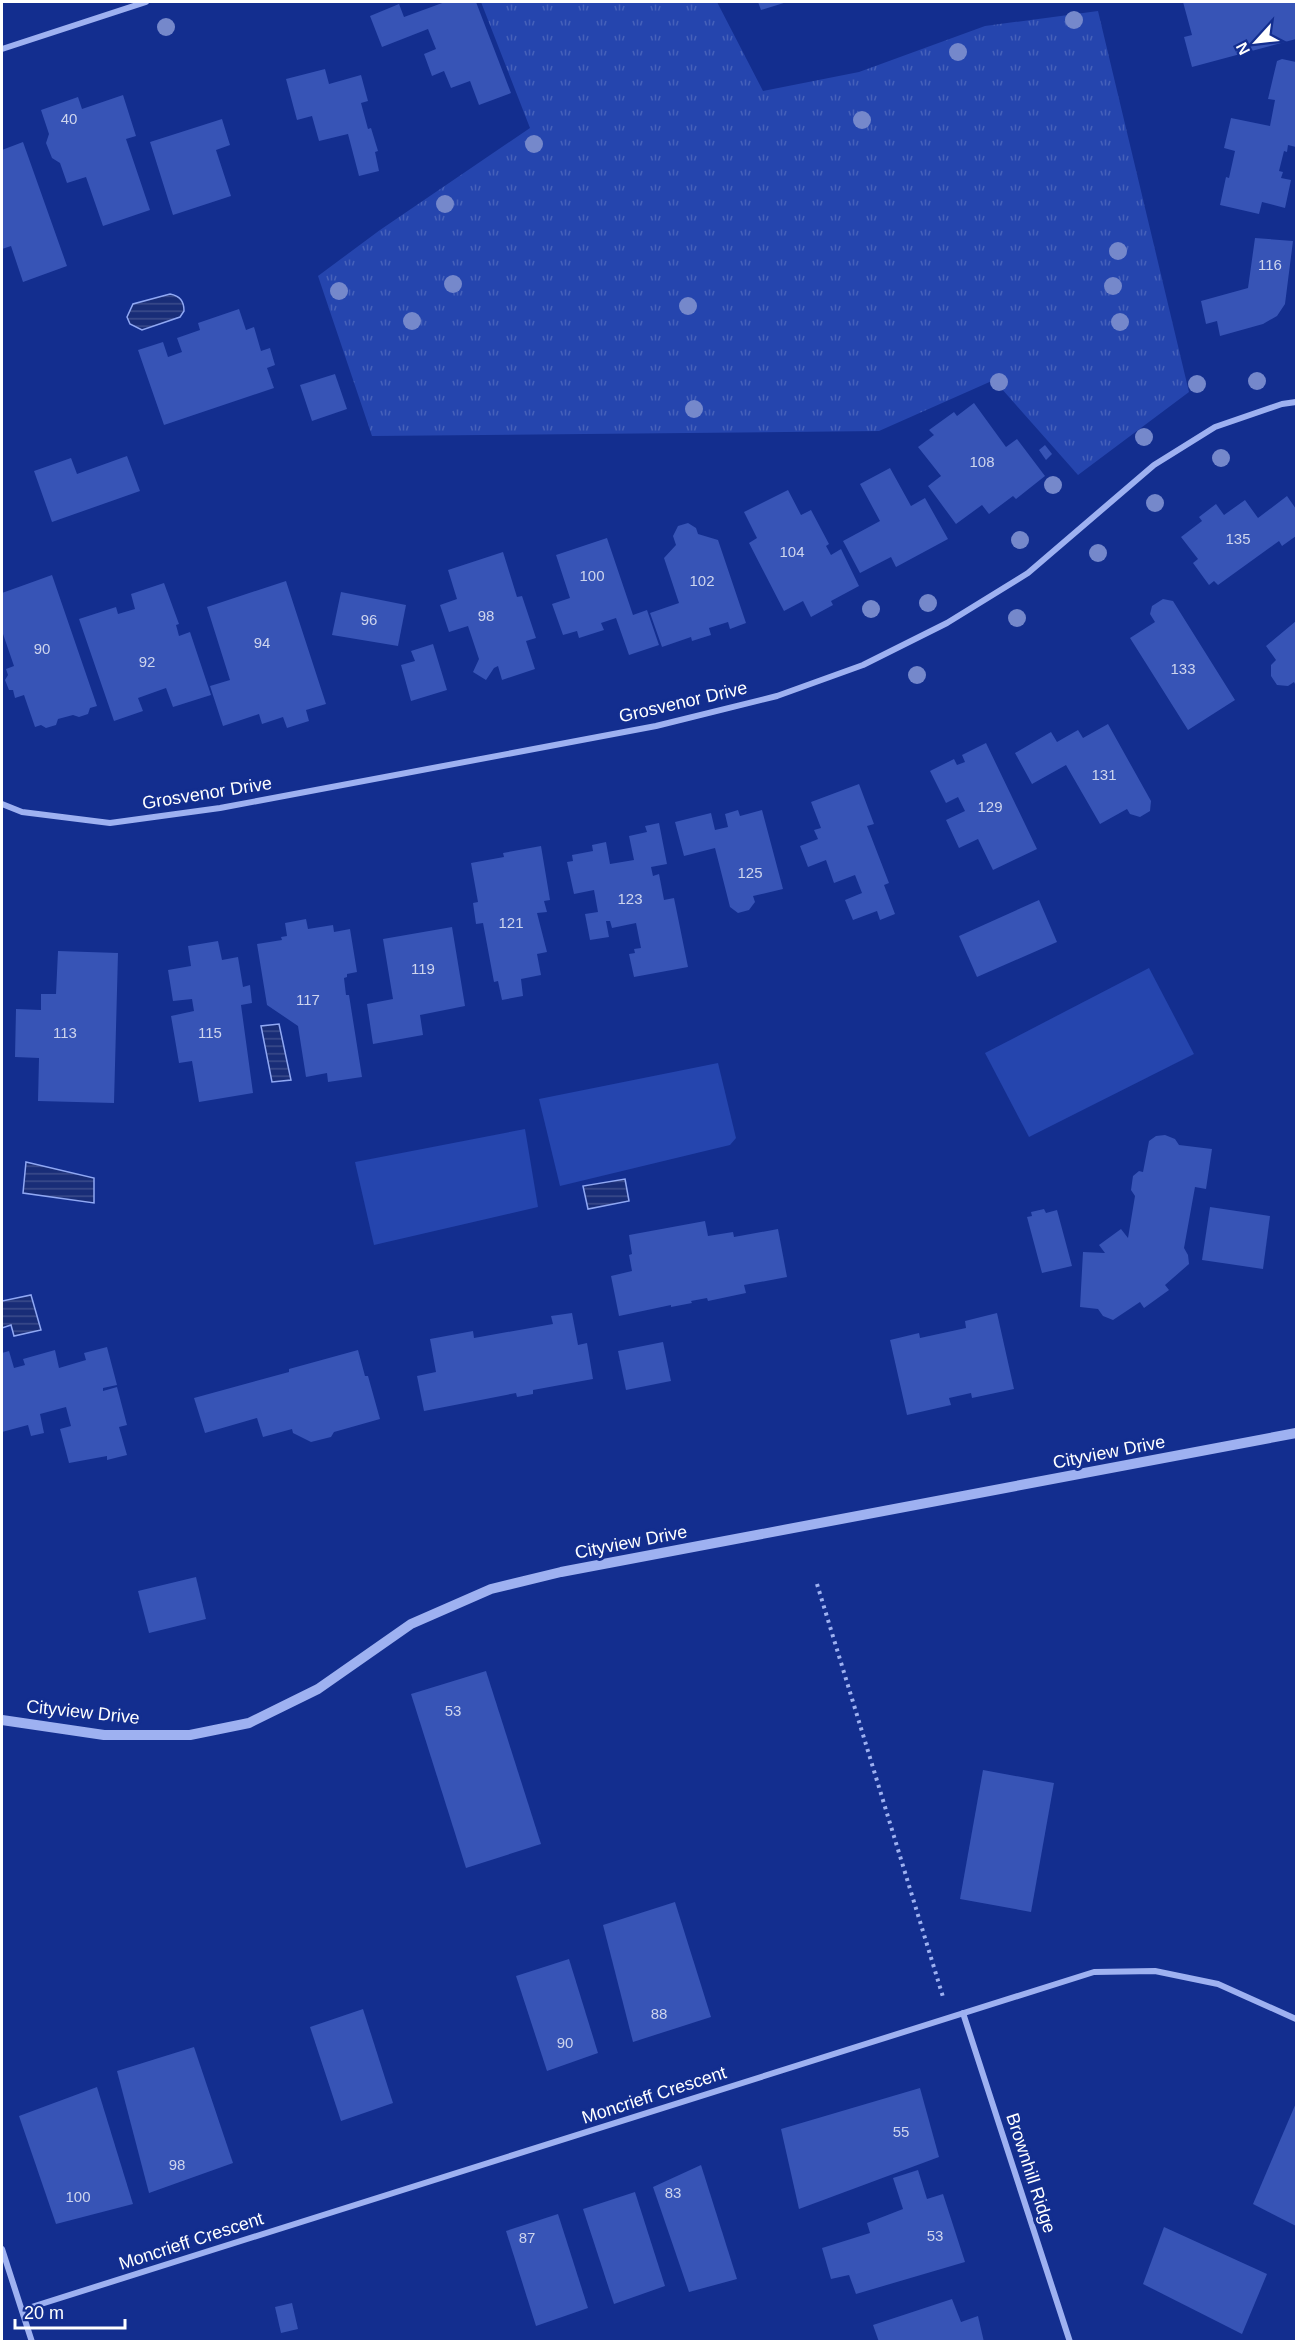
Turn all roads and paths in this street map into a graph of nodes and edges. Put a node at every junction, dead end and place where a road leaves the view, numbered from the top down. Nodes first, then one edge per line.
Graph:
1 (146, 2) edge
2 (2, 49) edge
3 (1296, 402) edge
4 (2, 804) edge
5 (1296, 1433) edge
6 (817, 1584) dead end
7 (2, 1720) edge
8 (963, 2013) junction
9 (950, 2018) junction
10 (1296, 2019) edge
11 (2, 2249) edge
12 (22, 2310) junction
13 (32, 2342) edge
14 (1070, 2342) edge

1 - 2 street
3 - 4 street, Grosvenor Drive
5 - 7 street, Cityview Drive
6 - 9 path
8 - 9 street, Moncrieff Crescent
8 - 10 street, Moncrieff Crescent
8 - 14 street, Brownhill Ridge
9 - 12 street, Moncrieff Crescent
11 - 12 street
12 - 13 street

